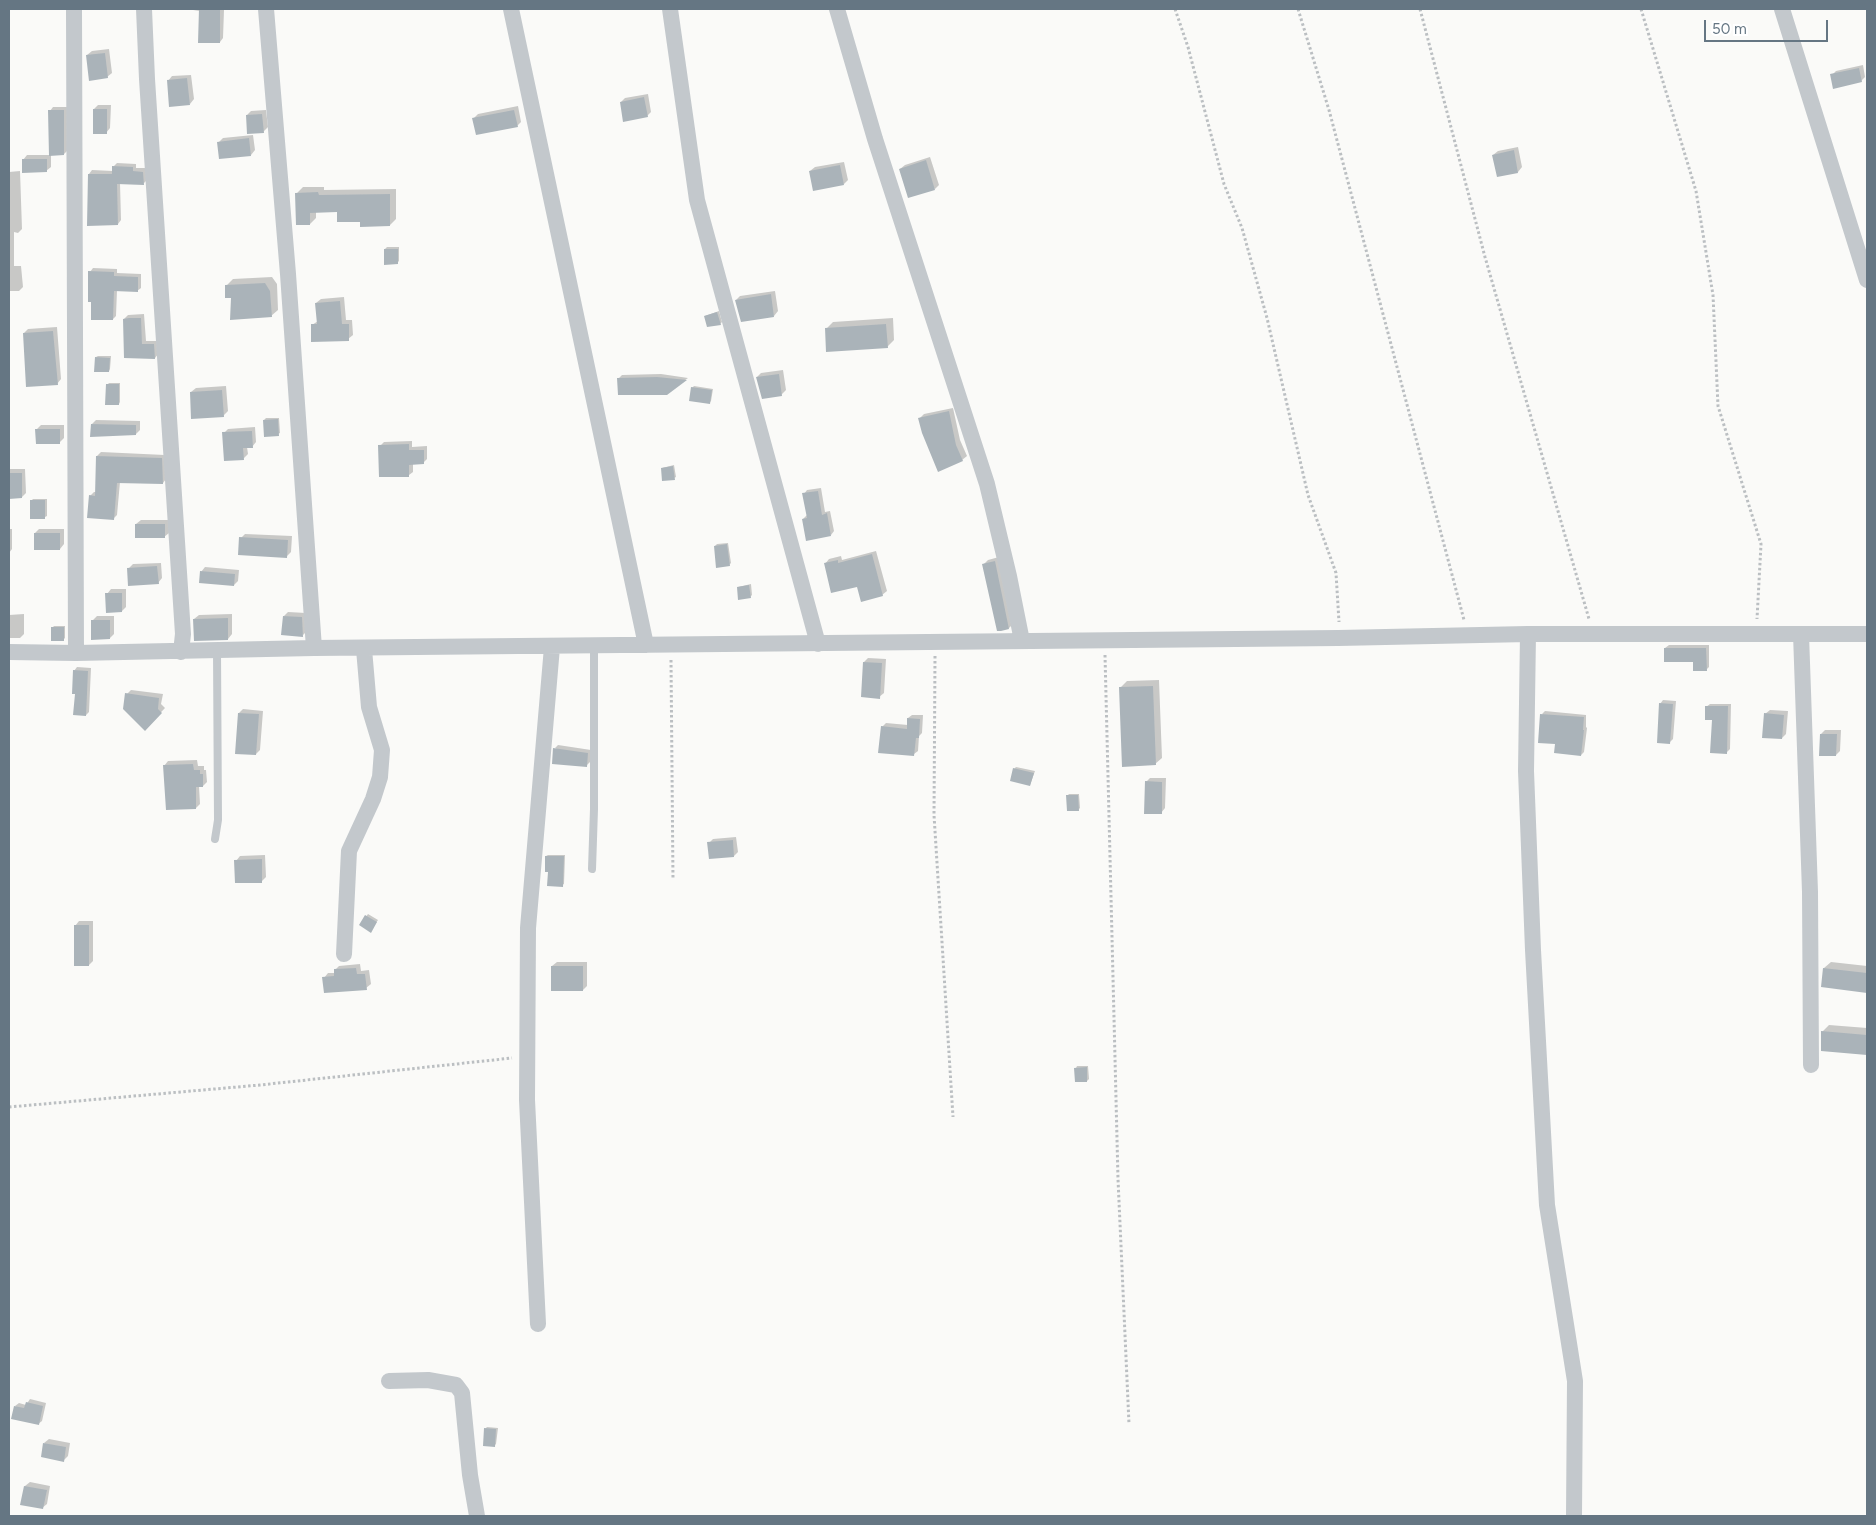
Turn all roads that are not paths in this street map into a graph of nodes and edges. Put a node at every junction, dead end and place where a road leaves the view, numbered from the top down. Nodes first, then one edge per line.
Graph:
1 (74, 9) edge
2 (144, 9) edge
3 (266, 9) edge
4 (511, 9) edge
5 (670, 9) edge
6 (836, 9) edge
7 (1782, 9) edge
8 (1867, 280) edge
9 (1528, 634) junction
10 (1801, 634) junction
11 (1867, 634) edge
12 (1022, 641) junction
13 (818, 644) junction
14 (646, 645) junction
15 (552, 646) junction
16 (594, 646) junction
17 (314, 648) junction
18 (364, 648) junction
19 (217, 651) junction
20 (9, 652) edge
21 (181, 652) junction
22 (76, 653) junction
23 (216, 839) dead end
24 (592, 869) dead end
25 (344, 954) dead end
26 (1811, 1065) dead end
27 (538, 1324) dead end
28 (389, 1380) dead end
29 (477, 1516) edge
30 (1574, 1516) edge

1 - 22 street
2 - 21 street
3 - 17 street
4 - 14 street
5 - 13 street
6 - 12 street
7 - 8 street
9 - 10 street
9 - 12 street
9 - 30 street
10 - 11 street
10 - 26 street
12 - 13 street
13 - 14 street
14 - 16 street
15 - 16 street
15 - 18 street
15 - 27 street
16 - 24 lane
17 - 18 street
17 - 19 street
18 - 25 street
19 - 21 street
19 - 23 lane
20 - 22 street
21 - 22 street
28 - 29 street

